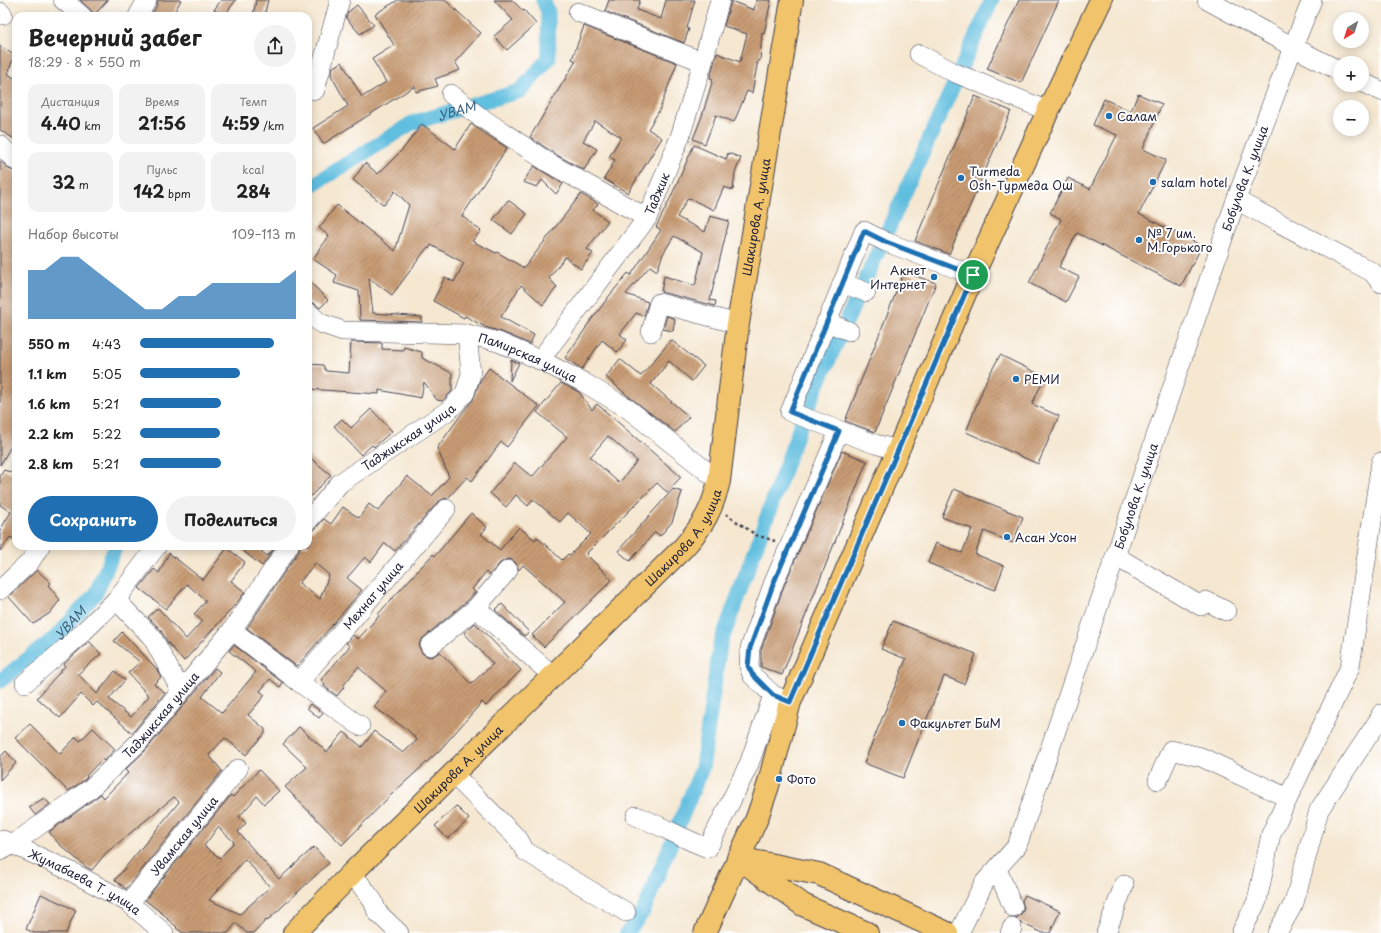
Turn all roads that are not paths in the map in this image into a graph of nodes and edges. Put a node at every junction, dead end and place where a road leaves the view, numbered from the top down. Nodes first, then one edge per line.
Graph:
1 (63, 0) edge
2 (147, 0) edge
3 (340, 0) edge
4 (720, 0) edge
5 (792, 0) edge
6 (1102, 0) edge
7 (1312, 0) edge
8 (1213, 2) edge
9 (77, 12) edge
10 (140, 12) edge
11 (578, 12) dead end
12 (1293, 47) junction
13 (919, 54) dead end
14 (703, 62) junction
15 (1333, 67) edge
16 (1369, 85) edge
17 (316, 90) dead end
18 (1381, 91) edge
19 (463, 103) dead end
20 (1048, 111) junction
21 (0, 145) edge
22 (12, 156) edge
23 (1236, 200) junction
24 (647, 218) junction
25 (973, 275) junction
26 (1381, 283) edge
27 (312, 316) edge
28 (738, 324) junction
29 (651, 332) dead end
30 (467, 334) junction
31 (540, 360) junction
32 (839, 431) junction
33 (898, 450) junction
34 (1381, 462) edge
35 (719, 481) junction
36 (446, 509) dead end
37 (312, 516) edge
38 (38, 550) edge
39 (154, 550) edge
40 (286, 550) edge
41 (1115, 556) junction
42 (508, 570) dead end
43 (0, 590) edge
44 (116, 600) junction
45 (476, 608) junction
46 (1226, 611) dead end
47 (232, 630) junction
48 (430, 646) dead end
49 (552, 675) junction
50 (299, 682) junction
51 (25, 683) dead end
52 (181, 691) junction
53 (782, 699) junction
54 (1381, 714) edge
55 (360, 726) dead end
56 (238, 768) dead end
57 (453, 774) junction
58 (1158, 780) dead end
59 (1288, 798) junction
60 (644, 819) dead end
61 (4, 845) edge
62 (738, 858) junction
63 (997, 869) junction
64 (352, 873) junction
65 (1124, 885) dead end
66 (129, 903) junction
67 (1013, 907) dead end
68 (626, 912) dead end
69 (164, 933) edge
70 (294, 933) edge
71 (398, 933) edge
72 (705, 933) edge
73 (867, 933) edge
74 (947, 933) edge
75 (959, 933) edge
76 (1106, 933) edge
77 (1241, 933) edge
78 (1277, 933) edge

1 - 9 street
2 - 10 street
3 - 17 street
4 - 14 street, Таджик
5 - 28 main road, Шакирова А. улица
6 - 20 main road
7 - 12 street, Бобулова К. улица
8 - 12 street
11 - 14 street
12 - 15 street
12 - 23 street, Бобулова К. улица
13 - 20 street
14 - 24 street, Таджик
16 - 18 street
19 - 24 street
20 - 25 main road
21 - 22 street
23 - 26 street
23 - 41 street, Бобулова К. улица
24 - 31 street, Таджик
25 - 32 street
25 - 33 main road
27 - 30 street, Памирская улица
28 - 29 street
28 - 35 main road, Шакирова А. улица
30 - 31 street, Памирская улица
30 - 37 street, Таджикская улица
31 - 35 street, Памирская улица
32 - 33 street
32 - 53 street
33 - 53 main road
34 - 59 street
35 - 49 main road, Шакирова А. улица
36 - 50 street, Мехнат улица
38 - 43 street
39 - 44 street
40 - 47 street, Таджикская улица
41 - 46 street
41 - 63 street, Бобулова К. улица
42 - 45 street
44 - 51 street
44 - 52 street
45 - 48 street
45 - 49 street
47 - 50 street
47 - 52 street, Таджикская улица
49 - 57 main road, Шакирова А. улица
50 - 55 street
52 - 61 street, Таджикская улица
53 - 60 street
53 - 62 main road
54 - 78 street
56 - 66 street, Увамская улица
57 - 64 main road, Шакирова А. улица
57 - 68 street
58 - 59 street
59 - 77 street
61 - 66 street, Жумабаева Т. улица
62 - 72 main road
62 - 73 main road
62 - 74 main road
63 - 67 street
63 - 75 street, Бобулова К. улица
64 - 70 main road, Шакирова А. улица
64 - 71 street
65 - 76 street
66 - 69 street, Жумабаева Т. улица

